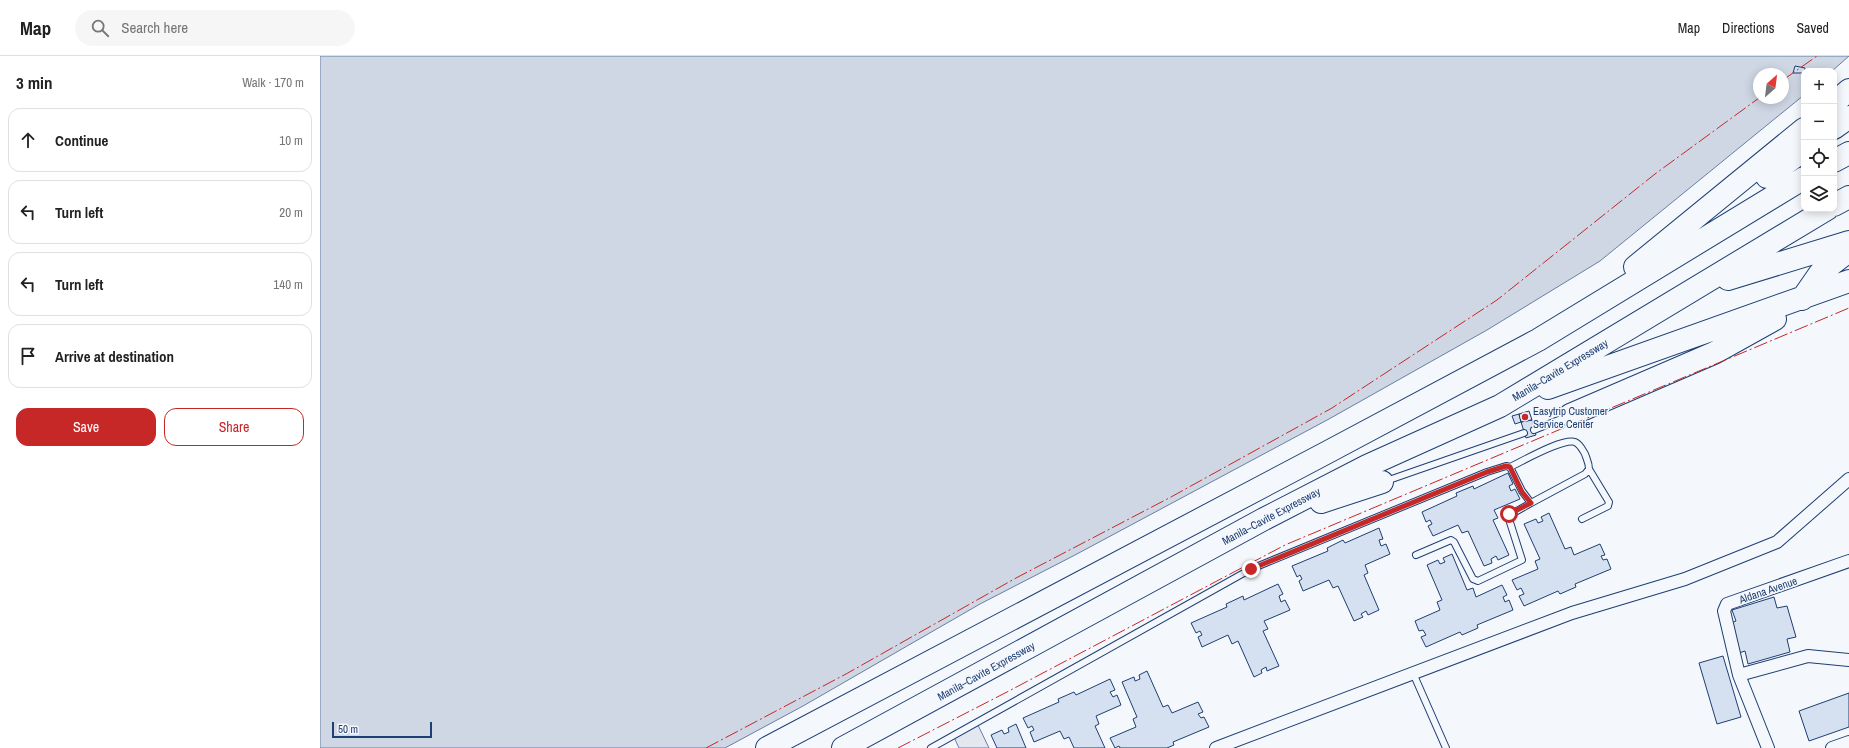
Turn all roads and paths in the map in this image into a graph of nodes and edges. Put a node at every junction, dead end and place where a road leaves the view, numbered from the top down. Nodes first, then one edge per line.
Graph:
1 (1849, 90) edge
2 (1837, 100) edge
3 (1849, 117) edge
4 (1837, 126) edge
5 (1801, 131) edge
6 (1801, 152) edge
7 (1849, 153) edge
8 (1837, 159) edge
9 (1801, 180) edge
10 (1849, 197) edge
11 (1837, 203) edge
12 (1822, 212) edge
13 (1849, 242) edge
14 (1849, 250) edge
15 (1849, 281) edge
16 (1700, 287) junction
17 (1804, 296) junction
18 (1538, 340) junction
19 (1500, 406) junction
20 (1570, 415) joint
21 (1534, 430) dead end
22 (1524, 433) dead end
23 (1510, 467) junction
24 (1589, 469) junction
25 (1849, 480) edge
26 (1382, 482) joint
27 (1531, 503) junction
28 (1264, 519) junction
29 (1582, 519) dead end
30 (1416, 555) dead end
31 (1849, 562) edge
32 (1849, 660) edge
33 (1413, 673) junction
34 (1739, 675) junction
35 (1849, 742) edge
36 (766, 748) edge
37 (843, 748) edge
38 (932, 748) edge
39 (1216, 748) edge
40 (1446, 748) edge
41 (1768, 748) edge
42 (1832, 748) edge

1 - 2 highway
3 - 4 highway
5 - 18 highway
6 - 18 highway
7 - 8 highway
9 - 18 highway
10 - 11 highway
12 - 16 highway, Manila–Cavite Expressway
13 - 16 highway, Manila–Cavite Expressway
14 - 17 highway
15 - 17 highway
16 - 19 highway, Manila–Cavite Expressway
17 - 19 highway
17 - 20 highway
18 - 36 highway
19 - 28 highway, Manila–Cavite Expressway
20 - 21 lane
22 - 26 lane
23 - 24 lane
23 - 27 lane
23 - 38 lane
24 - 27 lane
24 - 29 lane
25 - 33 street
26 - 28 highway
27 - 30 lane
28 - 37 highway, Manila–Cavite Expressway
31 - 34 street, Aldana Avenue
32 - 34 street
33 - 39 street
33 - 40 lane
34 - 41 street, Aldana Avenue
35 - 42 street

